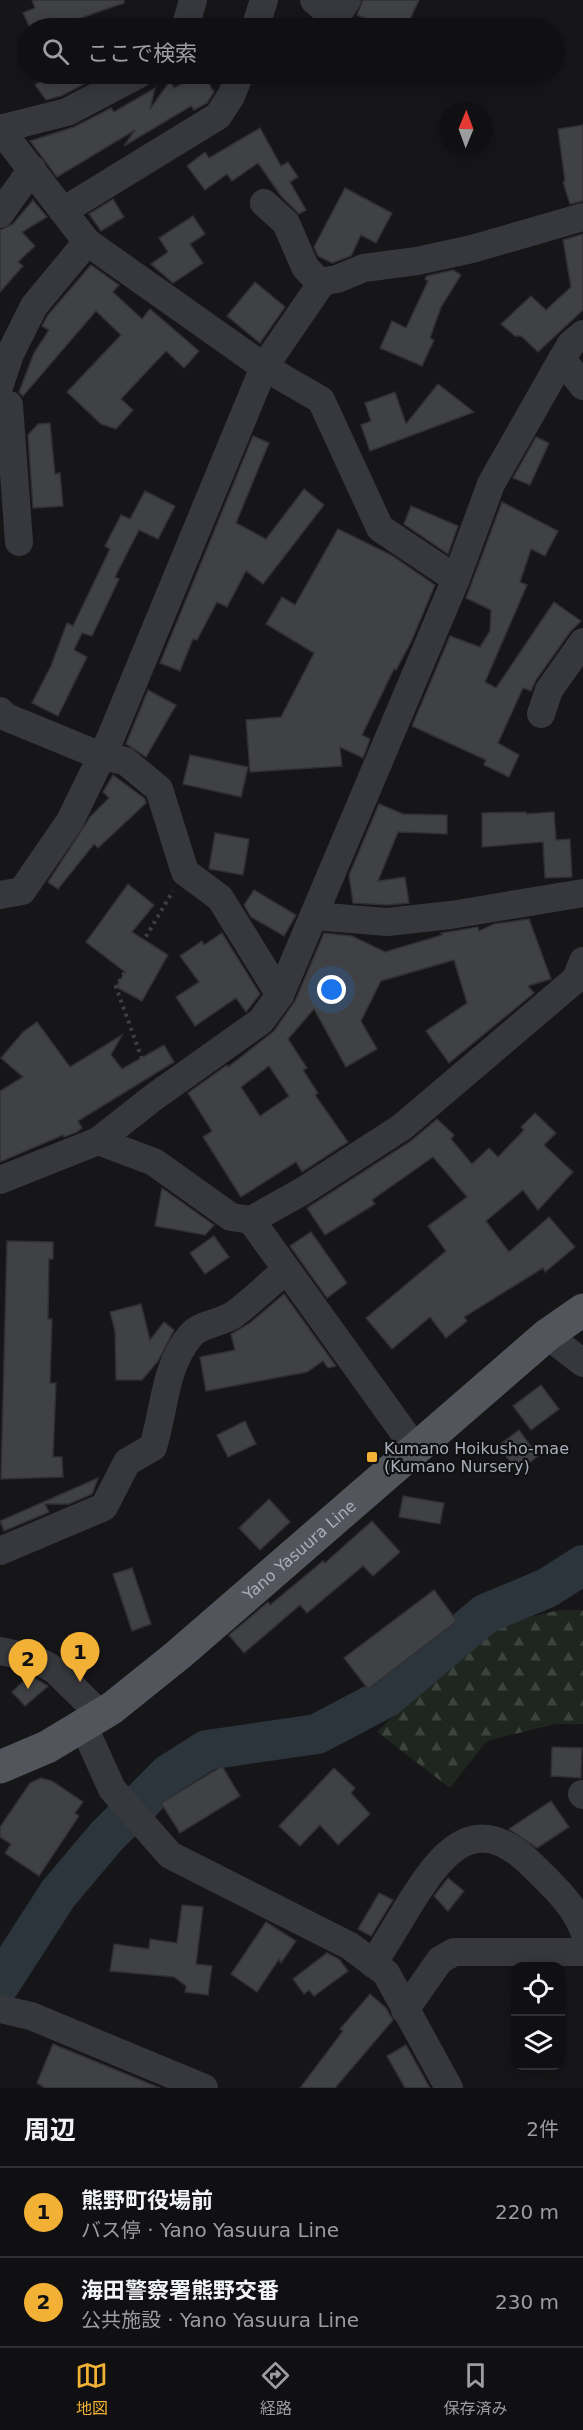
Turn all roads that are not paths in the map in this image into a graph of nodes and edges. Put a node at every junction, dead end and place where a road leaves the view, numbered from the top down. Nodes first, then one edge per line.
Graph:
1 (193, 0) edge
2 (264, 0) edge
3 (314, 0) edge
4 (347, 0) edge
5 (188, 18) edge
6 (258, 18) edge
7 (120, 84) edge
8 (227, 84) edge
9 (0, 129) edge
10 (32, 169) junction
11 (264, 203) dead end
12 (63, 211) junction
13 (0, 214) edge
14 (583, 217) edge
15 (87, 242) junction
16 (323, 281) junction
17 (583, 333) edge
18 (562, 359) junction
19 (264, 367) junction
20 (0, 384) edge
21 (583, 386) edge
22 (0, 404) edge
23 (19, 542) dead end
24 (456, 579) junction
25 (583, 642) edge
26 (0, 711) edge
27 (541, 714) dead end
28 (102, 756) junction
29 (583, 893) edge
30 (0, 895) edge
31 (314, 916) junction
32 (581, 973) edge
33 (280, 995) junction
34 (99, 1141) junction
35 (0, 1180) edge
36 (251, 1220) junction
37 (285, 1270) junction
38 (583, 1310) edge
39 (547, 1335) junction
40 (583, 1364) edge
41 (415, 1448) junction
42 (0, 1551) edge
43 (0, 1651) edge
44 (93, 1721) junction
45 (0, 1767) edge
46 (583, 1929) edge
47 (583, 1952) edge
48 (373, 1964) junction
49 (8, 2010) edge
50 (405, 2010) junction
51 (204, 2088) edge
52 (449, 2088) edge

1 - 5 street
2 - 6 street
3 - 4 street
7 - 9 street
8 - 12 street
9 - 10 street
10 - 12 street
10 - 13 street
11 - 16 street
12 - 15 street
14 - 16 street
15 - 19 street
15 - 20 street
16 - 19 street
17 - 18 street
18 - 21 street
18 - 24 street
19 - 24 street
19 - 28 street
22 - 23 street
24 - 31 street
25 - 27 street
26 - 28 street
28 - 30 street
28 - 33 street
29 - 31 street
31 - 33 street
32 - 36 street
33 - 34 street
34 - 35 street
34 - 36 street
36 - 37 street
37 - 41 street
37 - 42 street
38 - 39 main road, Yano Yasuura Line
39 - 40 street
39 - 41 main road, Yano Yasuura Line
41 - 44 main road, Yano Yasuura Line
43 - 44 street
44 - 45 main road, Yano Yasuura Line
44 - 48 street
46 - 48 street
47 - 50 street
48 - 50 street
49 - 51 street
50 - 52 street

